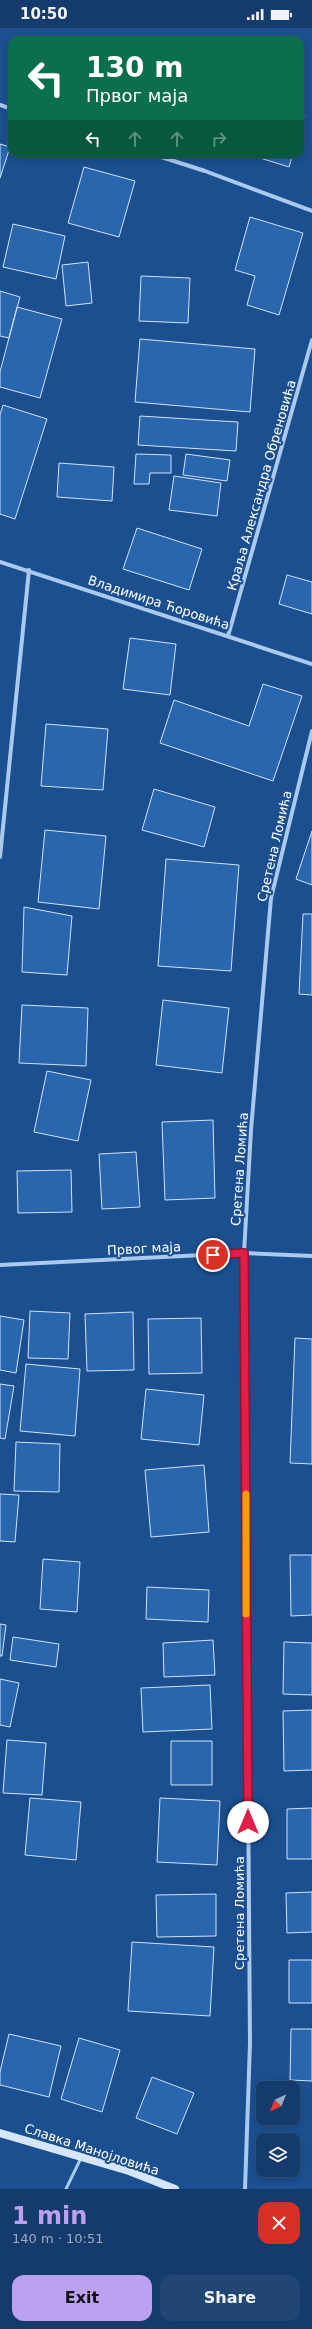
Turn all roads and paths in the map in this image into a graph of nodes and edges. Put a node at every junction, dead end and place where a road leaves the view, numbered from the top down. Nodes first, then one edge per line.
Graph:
1 (164, 158) edge
2 (312, 211) edge
3 (312, 340) edge
4 (0, 562) edge
5 (29, 570) junction
6 (228, 636) junction
7 (312, 664) edge
8 (312, 731) edge
9 (0, 857) edge
10 (244, 1253) junction
11 (312, 1256) edge
12 (0, 1265) edge
13 (0, 2133) edge
14 (82, 2157) junction
15 (66, 2189) edge
16 (175, 2189) edge
17 (244, 2189) edge

1 - 2 street
3 - 6 street, Краља Александра Обреновића
4 - 5 street, Владимира Ћоровића
5 - 6 street, Владимира Ћоровића
5 - 9 street
6 - 7 street, Владимира Ћоровића
8 - 10 street, Сретена Ломића
10 - 11 street, Првог маја
10 - 12 street, Првог маја
10 - 17 street, Сретена Ломића
13 - 14 main road, Славка Манојловића
14 - 15 lane
14 - 16 main road, Славка Манојловића

